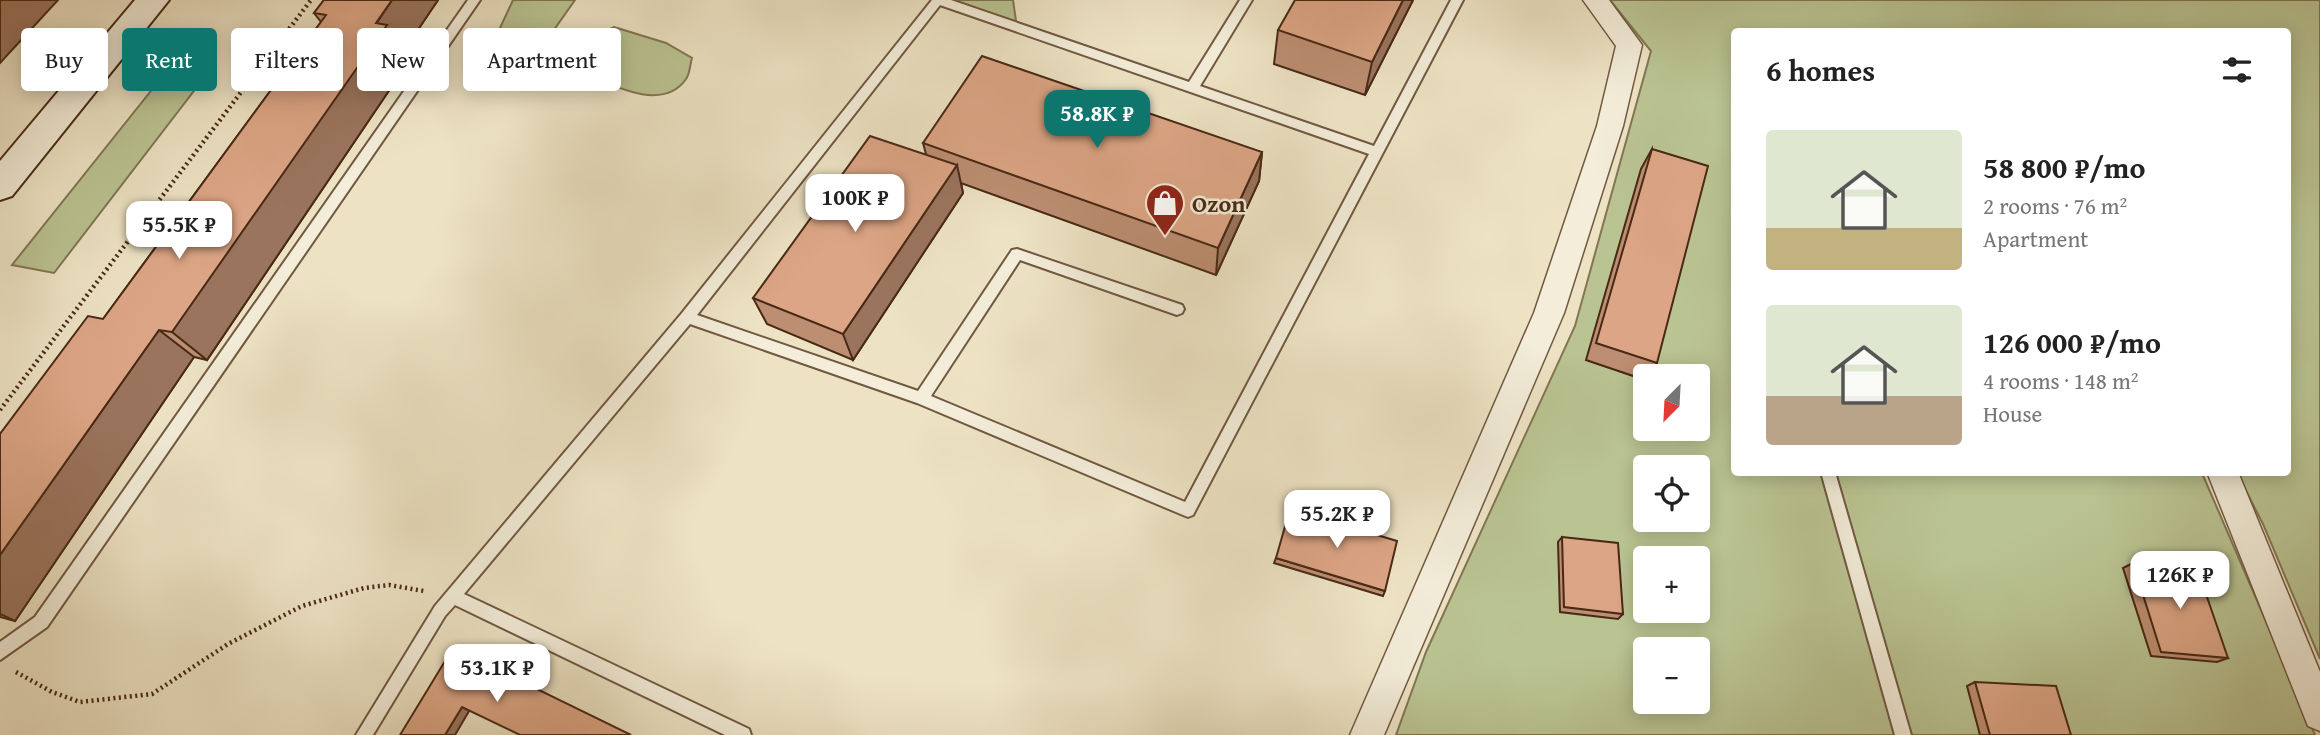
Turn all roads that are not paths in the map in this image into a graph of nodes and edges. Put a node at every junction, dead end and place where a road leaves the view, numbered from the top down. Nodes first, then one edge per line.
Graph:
1 (153, 0) edge
2 (474, 0) edge
3 (938, 0) edge
4 (1246, 0) edge
5 (1457, 0) edge
6 (1595, 0) edge
7 (1192, 88) junction
8 (1378, 152) junction
9 (0, 186) edge
10 (1177, 309) dead end
11 (687, 317) junction
12 (921, 398) junction
13 (1829, 476) edge
14 (2224, 476) edge
15 (453, 596) junction
16 (0, 652) edge
17 (2320, 714) edge
18 (364, 735) edge
19 (743, 735) edge
20 (1367, 735) edge
21 (1903, 735) edge

1 - 9 street
2 - 16 lane
3 - 7 lane
3 - 11 lane
4 - 7 lane
5 - 8 lane
6 - 20 street
7 - 8 lane
8 - 12 lane
10 - 12 lane
11 - 12 lane
11 - 15 lane
13 - 21 lane
14 - 17 street
15 - 18 lane
15 - 19 lane

